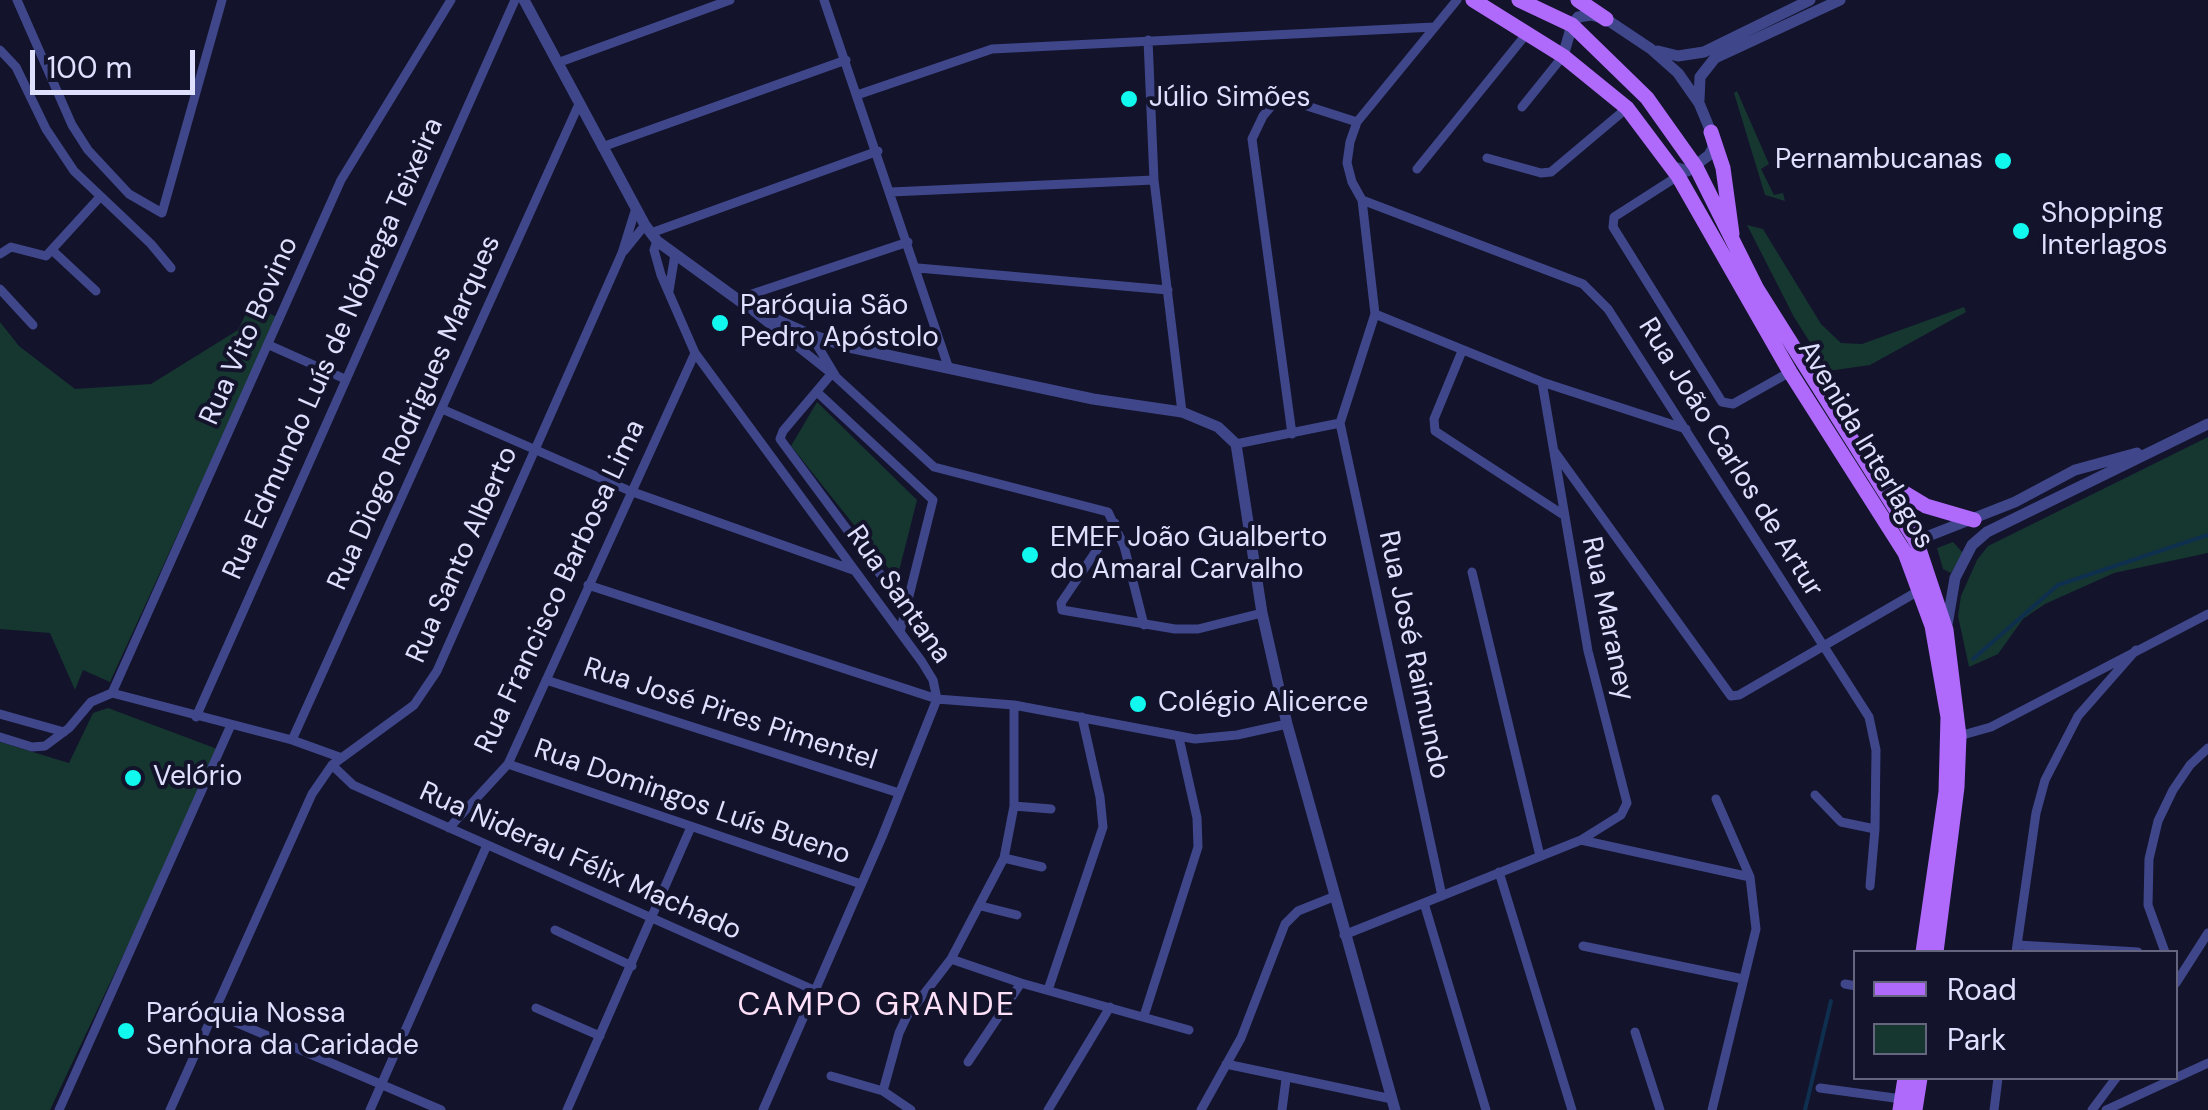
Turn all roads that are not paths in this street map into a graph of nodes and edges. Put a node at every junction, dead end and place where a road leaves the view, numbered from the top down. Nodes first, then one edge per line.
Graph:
1 (17, 0) edge
2 (222, 0) edge
3 (450, 0) edge
4 (516, 0) edge
5 (524, 0) edge
6 (730, 0) edge
7 (824, 0) edge
8 (1457, 0) edge
9 (1474, 0) edge
10 (1520, 0) edge
11 (1578, 0) edge
12 (1810, 0) edge
13 (1840, 0) edge
14 (1606, 20) junction
15 (1434, 26) junction
16 (1572, 26) junction
17 (1528, 32) junction
18 (1148, 40) junction
19 (1651, 49) junction
20 (0, 50) edge
21 (1563, 56) junction
22 (846, 60) junction
23 (560, 62) junction
24 (857, 95) junction
25 (1699, 102) junction
26 (579, 104) junction
27 (1522, 107) dead end
28 (1628, 108) junction
29 (1357, 122) junction
30 (1712, 132) junction
31 (602, 147) junction
32 (878, 151) junction
33 (1487, 158) dead end
34 (1696, 167) junction
35 (1417, 169) dead end
36 (1674, 171) junction
37 (1154, 180) junction
38 (892, 192) junction
39 (99, 198) junction
40 (1362, 200) junction
41 (636, 208) junction
42 (651, 233) junction
43 (908, 242) junction
44 (1734, 248) junction
45 (53, 250) junction
46 (622, 253) junction
47 (0, 254) edge
48 (674, 254) junction
49 (171, 268) dead end
50 (918, 268) junction
51 (0, 289) edge
52 (96, 290) dead end
53 (1168, 290) junction
54 (669, 294) junction
55 (737, 300) junction
56 (748, 308) junction
57 (1375, 314) junction
58 (33, 325) dead end
59 (811, 335) junction
60 (269, 346) junction
61 (1462, 352) junction
62 (695, 353) junction
63 (949, 369) junction
64 (1790, 372) junction
65 (833, 374) junction
66 (344, 379) junction
67 (1542, 382) junction
68 (818, 392) junction
69 (442, 409) junction
70 (1182, 412) junction
71 (1340, 423) junction
72 (2208, 424) edge
73 (1687, 430) junction
74 (1292, 434) junction
75 (1236, 444) junction
76 (2161, 447) junction
77 (1554, 450) junction
78 (535, 452) junction
79 (1872, 474) junction
80 (630, 491) junction
81 (1562, 514) junction
82 (1974, 520) junction
83 (1115, 523) junction
84 (1911, 548) junction
85 (853, 570) junction
86 (1472, 572) dead end
87 (588, 585) junction
88 (1920, 590) junction
89 (906, 609) junction
90 (1262, 613) junction
91 (2208, 614) edge
92 (1144, 625) junction
93 (1946, 630) junction
94 (900, 632) junction
95 (1822, 647) junction
96 (2136, 650) junction
97 (546, 680) junction
98 (112, 693) junction
99 (938, 699) junction
100 (1014, 705) junction
101 (0, 714) edge
102 (1082, 717) junction
103 (196, 718) junction
104 (231, 724) junction
105 (1287, 724) junction
106 (64, 732) junction
107 (0, 736) edge
108 (1959, 736) junction
109 (1179, 738) junction
110 (292, 740) junction
111 (2208, 748) edge
112 (342, 758) junction
113 (508, 764) junction
114 (332, 765) junction
115 (900, 793) junction
116 (1815, 795) dead end
117 (1716, 800) dead end
118 (1014, 806) junction
119 (1051, 809) dead end
120 (691, 827) junction
121 (449, 828) junction
122 (1875, 829) junction
123 (1581, 840) junction
124 (487, 845) junction
125 (1540, 856) junction
126 (1004, 858) junction
127 (1042, 867) dead end
128 (1499, 872) junction
129 (1750, 877) junction
130 (861, 884) junction
131 (1870, 886) dead end
132 (1333, 896) junction
133 (1442, 896) junction
134 (1424, 904) junction
135 (981, 906) junction
136 (1017, 915) dead end
137 (652, 920) junction
138 (555, 930) dead end
139 (2208, 933) edge
140 (1344, 935) junction
141 (1582, 946) dead end
142 (2017, 949) edge
143 (1924, 950) edge
144 (1936, 950) edge
145 (2057, 950) edge
146 (2164, 950) edge
147 (951, 959) junction
148 (632, 966) junction
149 (2179, 970) edge
150 (1743, 980) junction
151 (1021, 983) junction
152 (1048, 990) junction
153 (816, 992) junction
154 (1110, 1007) junction
155 (536, 1008) dead end
156 (214, 1014) junction
157 (1144, 1016) junction
158 (1189, 1030) dead end
159 (1635, 1032) dead end
160 (600, 1036) junction
161 (968, 1062) dead end
162 (2208, 1063) edge
163 (1226, 1064) junction
164 (831, 1076) dead end
165 (2178, 1077) edge
166 (1286, 1079) junction
167 (1905, 1080) edge
168 (1919, 1080) edge
169 (1998, 1080) edge
170 (2114, 1080) edge
171 (2171, 1080) edge
172 (382, 1083) junction
173 (1820, 1088) dead end
174 (884, 1091) junction
175 (1393, 1104) edge
176 (1906, 1106) edge
177 (59, 1110) edge
178 (170, 1110) edge
179 (370, 1110) edge
180 (440, 1110) edge
181 (567, 1110) edge
182 (763, 1110) edge
183 (912, 1110) edge
184 (1048, 1110) edge
185 (1201, 1110) edge
186 (1282, 1110) edge
187 (1486, 1110) edge
188 (1572, 1110) edge
189 (1660, 1110) edge
190 (1712, 1110) edge
191 (1994, 1110) edge
192 (2092, 1110) edge
193 (2106, 1110) edge

1 - 2 street
3 - 60 street, Rua Vito Bovino
4 - 66 street, Rua Edmundo Luís de Nóbrega Teixeira
5 - 23 street
6 - 23 street
7 - 22 street
8 - 15 street
9 - 17 main road, Avenida Interlagos
10 - 16 main road, Avenida Interlagos
11 - 14 main road
12 - 19 street
13 - 25 street
14 - 16 street
14 - 19 street
15 - 18 street
15 - 29 street
16 - 21 street
16 - 34 main road, Avenida Interlagos
17 - 21 main road, Avenida Interlagos
17 - 35 street
18 - 24 street
18 - 37 street
19 - 25 street
20 - 39 street
21 - 27 street
21 - 28 main road, Avenida Interlagos
22 - 24 street
22 - 31 street
23 - 26 street
24 - 32 street
25 - 30 street
26 - 31 street
26 - 69 street, Rua Diogo Rodrigues Marques
28 - 33 street
28 - 36 main road, Avenida Interlagos
29 - 40 street
29 - 74 street
30 - 34 street
30 - 44 main road
31 - 41 street
32 - 38 street
32 - 42 street
34 - 36 street
34 - 44 main road, Avenida Interlagos
36 - 64 main road, Avenida Interlagos
36 - 64 street
37 - 38 street
37 - 53 street
38 - 43 street
39 - 45 street
39 - 49 street
40 - 57 street
40 - 73 street, Rua João Carlos de Artur
41 - 42 street
41 - 46 street, Rua Santo Alberto
42 - 46 street, Rua Santo Alberto
42 - 48 street
42 - 54 street, Rua Santana
43 - 50 street
43 - 55 street
44 - 79 main road, Avenida Interlagos
45 - 47 street
45 - 52 street
46 - 78 street, Rua Santo Alberto
48 - 54 street
48 - 55 street
50 - 53 street
50 - 63 street
51 - 58 street
53 - 70 street
54 - 62 street, Rua Santana
55 - 56 street
56 - 59 street
56 - 65 street
57 - 61 street
57 - 71 street
59 - 63 street
59 - 65 street
60 - 66 street
60 - 98 street, Rua Vito Bovino
61 - 67 street
61 - 81 street
62 - 80 street, Rua Francisco Barbosa Lima
62 - 85 street, Rua Santana
63 - 70 street
64 - 84 main road, Avenida Interlagos
65 - 68 street
65 - 83 street
66 - 103 street, Rua Edmundo Luís de Nóbrega Teixeira
67 - 73 street
67 - 77 street, Rua Maraney
68 - 89 street
68 - 89 street
69 - 78 street
69 - 110 street, Rua Diogo Rodrigues Marques
70 - 75 street
71 - 74 street
71 - 133 street, Rua José Raimundo
72 - 76 street
73 - 95 street, Rua João Carlos de Artur
74 - 75 street
75 - 90 street
76 - 82 street
76 - 93 street
77 - 81 street, Rua Maraney
77 - 95 street
78 - 80 street
78 - 112 street, Rua Santo Alberto
79 - 82 main road
79 - 84 main road, Avenida Interlagos
80 - 85 street
80 - 87 street, Rua Francisco Barbosa Lima
81 - 123 street, Rua Maraney
82 - 84 street
83 - 92 street
83 - 92 street
84 - 88 main road, Avenida Interlagos
84 - 93 main road, Avenida Interlagos
85 - 94 street, Rua Santana
86 - 125 street
87 - 97 street, Rua Francisco Barbosa Lima
87 - 99 street
88 - 95 street
88 - 143 main road, Avenida Interlagos
89 - 94 street
90 - 92 street
90 - 105 street
91 - 96 street
93 - 108 main road, Avenida Interlagos
94 - 99 street, Rua Santana
95 - 122 street, Rua João Carlos de Artur
96 - 108 street
96 - 142 street
97 - 113 street, Rua Francisco Barbosa Lima
97 - 115 street, Rua José Pires Pimentel
98 - 103 street
98 - 106 street
99 - 100 street
99 - 115 street, Rua Santana
100 - 102 street
100 - 118 street
101 - 106 street
102 - 109 street
102 - 152 street
103 - 104 street
104 - 110 street
104 - 177 street
105 - 109 street
105 - 132 street
106 - 107 street
108 - 144 main road, Avenida Interlagos
109 - 157 street
110 - 112 street
111 - 146 street
112 - 114 street, Rua Santo Alberto
113 - 120 street, Rua Domingos Luís Bueno
113 - 121 street, Rua Francisco Barbosa Lima
114 - 121 street, Rua Niderau Félix Machado
114 - 156 street, Rua Santo Alberto
115 - 130 street, Rua Santana
116 - 122 street
117 - 129 street
118 - 119 street
118 - 126 street
120 - 130 street, Rua Domingos Luís Bueno
120 - 137 street
121 - 124 street, Rua Niderau Félix Machado
122 - 131 street, Rua João Carlos de Artur
123 - 125 street
123 - 129 street
124 - 137 street, Rua Niderau Félix Machado
124 - 172 street
125 - 128 street
126 - 127 street
126 - 135 street
128 - 133 street
128 - 188 street
129 - 150 street
130 - 153 street, Rua Santana
132 - 140 street
132 - 163 street
133 - 134 street
134 - 140 street
134 - 187 street
135 - 136 street
135 - 147 street
137 - 148 street
137 - 153 street, Rua Niderau Félix Machado
138 - 148 street
139 - 149 street
140 - 175 street
141 - 150 street
142 - 145 street
147 - 151 street
147 - 174 street
148 - 160 street
150 - 190 street
151 - 152 street
151 - 161 street
152 - 154 street
153 - 182 street, Rua Santana
154 - 157 street
154 - 184 street
155 - 160 street
156 - 172 street
156 - 178 street, Rua Santo Alberto
157 - 158 street
159 - 189 street
160 - 181 street
162 - 165 street
163 - 166 street
163 - 185 street
164 - 174 street
166 - 175 street
166 - 186 street
167 - 176 main road
168 - 176 main road
169 - 191 street
170 - 192 street
171 - 193 street
172 - 179 street
172 - 180 street
173 - 176 street
174 - 183 street

